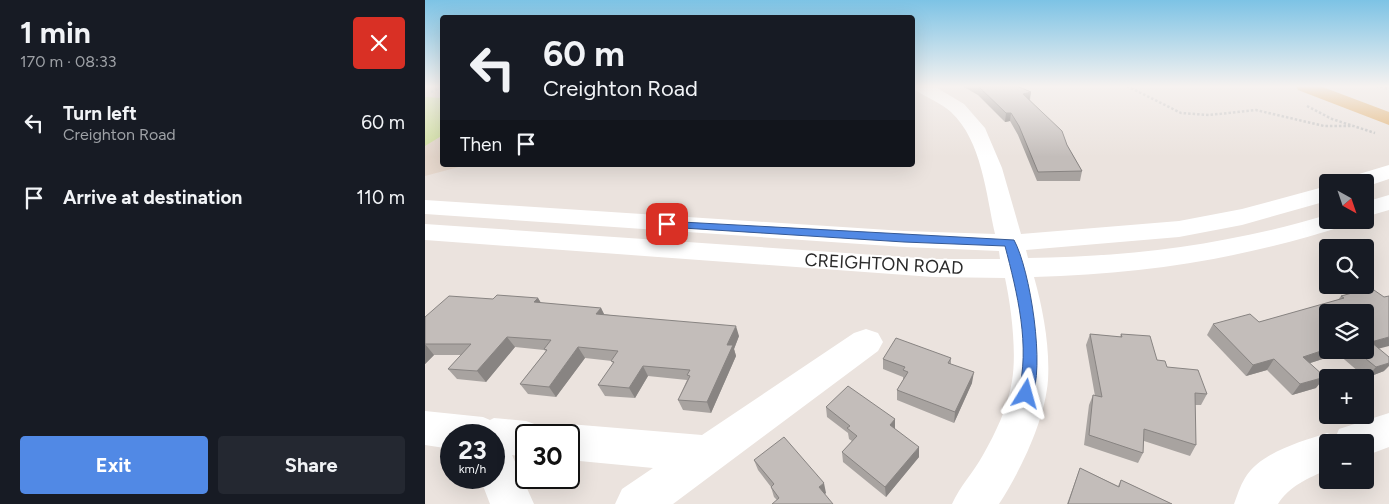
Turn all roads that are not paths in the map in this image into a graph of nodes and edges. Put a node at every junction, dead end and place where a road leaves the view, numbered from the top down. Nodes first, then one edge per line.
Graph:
1 (958, 110) edge
2 (1355, 110) edge
3 (1389, 119) edge
4 (1389, 172) edge
5 (1374, 177) edge
6 (1319, 196) edge
7 (1389, 202) edge
8 (425, 207) edge
9 (1374, 207) edge
10 (1319, 226) edge
11 (425, 232) edge
12 (1013, 256) junction
13 (866, 342) dead end
14 (425, 428) edge
15 (440, 430) edge
16 (1389, 430) edge
17 (1374, 435) edge
18 (580, 443) edge
19 (706, 454) junction
20 (1319, 454) edge
21 (505, 487) edge
22 (512, 504) edge
23 (637, 504) edge
24 (974, 504) edge
25 (1256, 504) edge

1 - 12 street
2 - 3 main road
4 - 5 street
6 - 12 street, CREIGHTON ROAD
7 - 9 street
8 - 12 street, CREIGHTON ROAD
10 - 12 street, CREIGHTON ROAD
11 - 12 street, CREIGHTON ROAD
12 - 24 street
13 - 19 street
14 - 15 street
16 - 17 street
18 - 19 street
19 - 23 street
20 - 25 street
21 - 22 street

